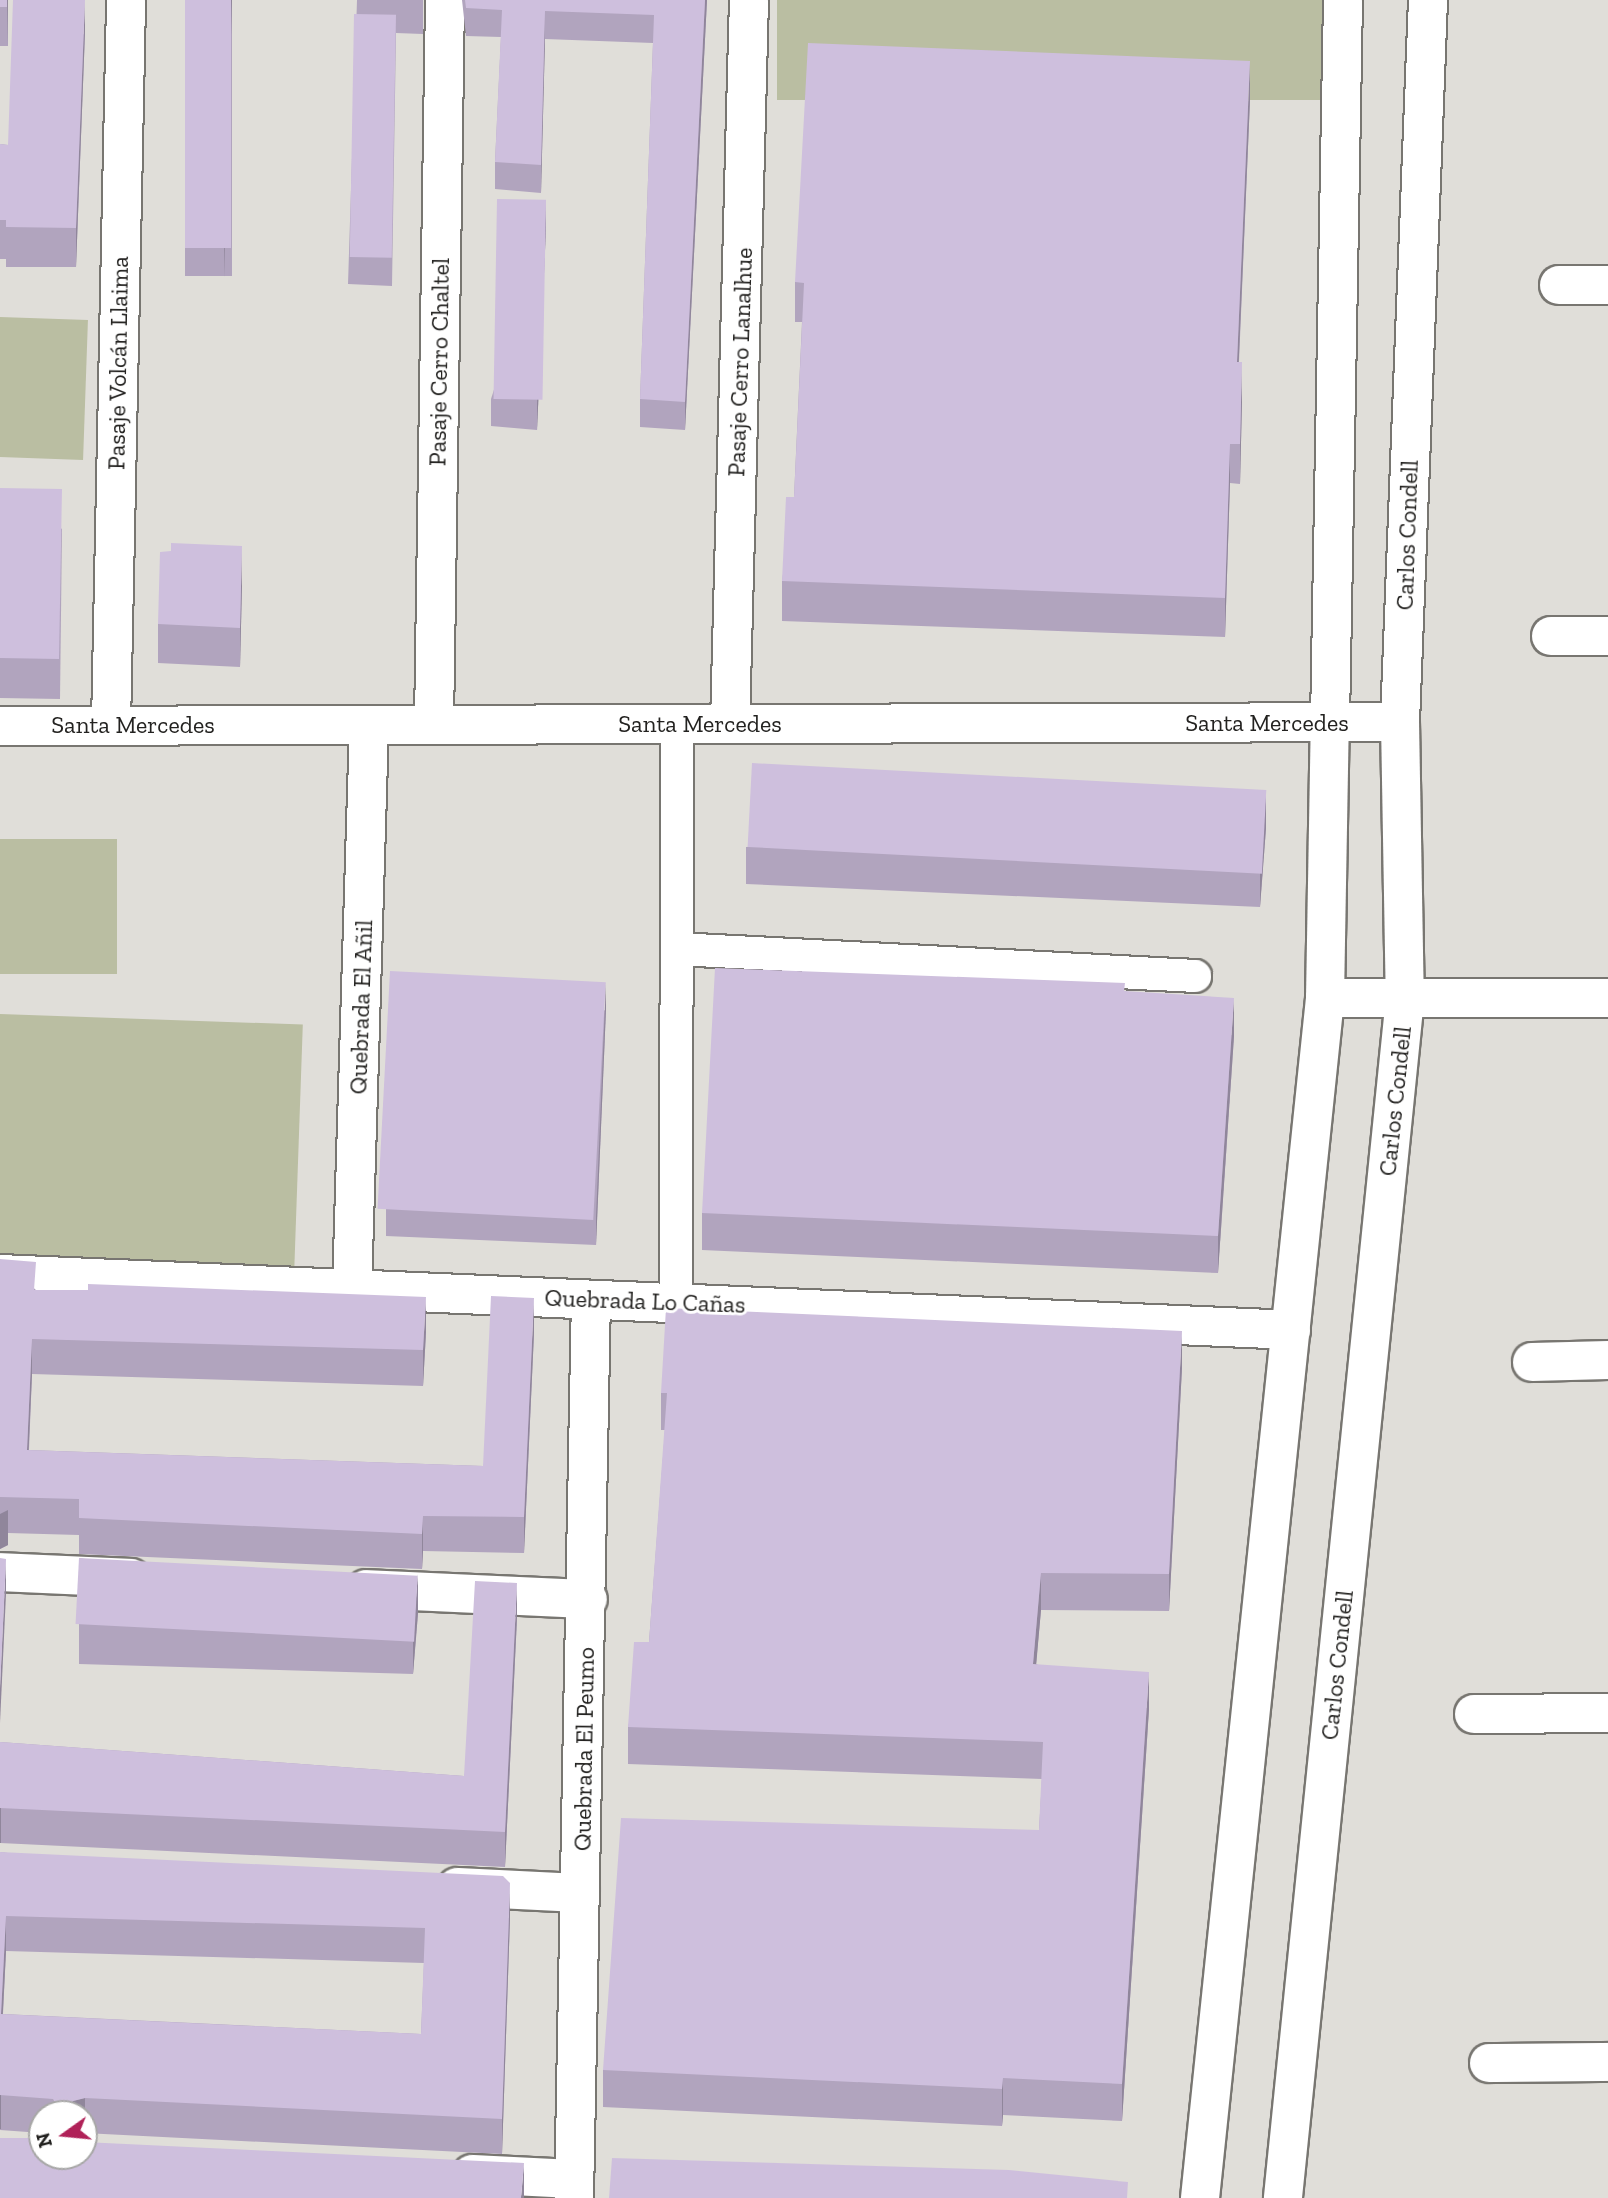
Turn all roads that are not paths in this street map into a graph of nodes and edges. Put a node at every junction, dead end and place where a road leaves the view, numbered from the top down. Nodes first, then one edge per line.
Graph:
1 (126, 0) edge
2 (445, 0) edge
3 (749, 0) edge
4 (1343, 0) edge
5 (1428, 0) edge
6 (1559, 285) dead end
7 (1608, 285) edge
8 (1551, 636) dead end
9 (1608, 636) edge
10 (1400, 722) junction
11 (1330, 723) junction
12 (369, 724) junction
13 (434, 724) junction
14 (677, 724) junction
15 (730, 724) junction
16 (111, 725) junction
17 (0, 726) edge
18 (677, 949) junction
19 (1195, 976) dead end
20 (1325, 998) junction
21 (1405, 998) junction
22 (1608, 998) edge
23 (0, 1274) edge
24 (352, 1289) junction
25 (591, 1300) junction
26 (676, 1302) junction
27 (1291, 1330) junction
28 (1608, 1360) edge
29 (1532, 1362) dead end
30 (0, 1572) edge
31 (164, 1579) edge
32 (328, 1587) edge
33 (588, 1600) junction
34 (1608, 1713) edge
35 (1474, 1714) dead end
36 (415, 1885) edge
37 (580, 1893) junction
38 (1608, 2062) edge
39 (1489, 2063) dead end
40 (438, 2172) edge
41 (574, 2189) edge
42 (1200, 2198) edge
43 (1283, 2198) edge

1 - 16 street, Pasaje Volcán Llaima
2 - 13 street, Pasaje Cerro Chaltel
3 - 15 street, Pasaje Cerro Lanalhue
4 - 11 street
5 - 10 street, Carlos Condell
6 - 7 street
8 - 9 street
10 - 11 street, Santa Mercedes
10 - 21 street, Carlos Condell
11 - 15 street, Santa Mercedes
11 - 20 street
12 - 13 street, Santa Mercedes
12 - 16 street, Santa Mercedes
12 - 24 street, Quebrada El Añil
13 - 14 street, Santa Mercedes
14 - 15 street, Santa Mercedes
14 - 18 lane
16 - 17 street, Santa Mercedes
18 - 19 lane
18 - 26 lane
20 - 21 street
20 - 27 street
21 - 22 street
21 - 43 street, Carlos Condell
23 - 24 street, Quebrada Lo Cañas
24 - 25 street, Quebrada Lo Cañas
25 - 26 street, Quebrada Lo Cañas
25 - 33 street, Quebrada El Peumo
26 - 27 street, Quebrada Lo Cañas
27 - 42 street
28 - 29 street
30 - 31 street
32 - 33 street
33 - 37 street, Quebrada El Peumo
34 - 35 street
36 - 37 street
37 - 41 street, Quebrada El Peumo
38 - 39 street
40 - 41 street

